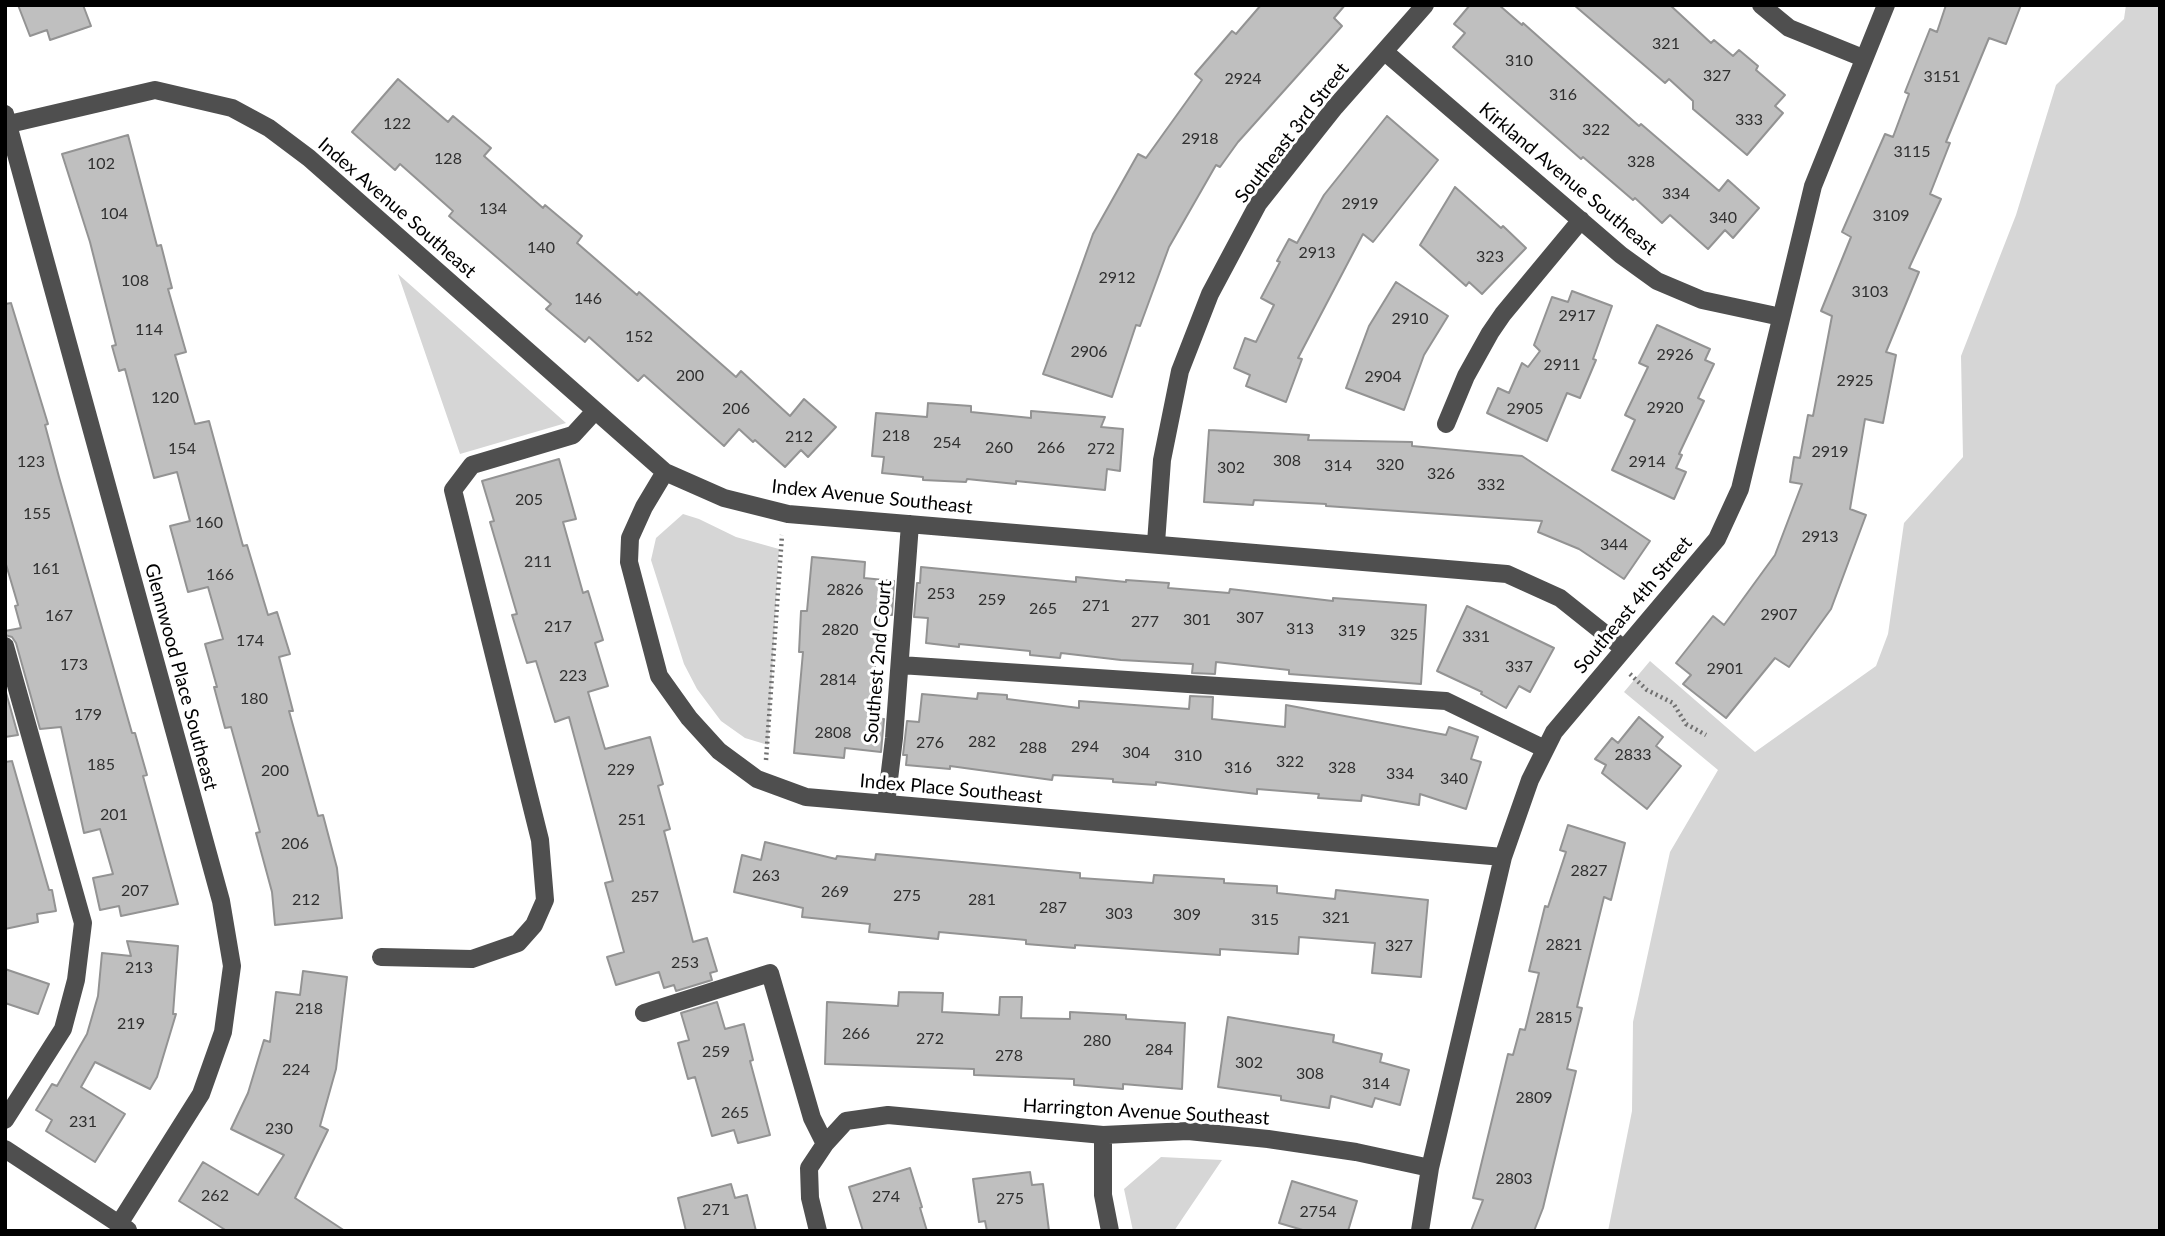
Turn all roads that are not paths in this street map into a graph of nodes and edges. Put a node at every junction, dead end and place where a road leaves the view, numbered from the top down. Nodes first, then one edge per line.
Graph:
1 (1425, 5) edge
2 (1761, 5) edge
3 (1886, 5) edge
4 (1385, 52) junction
5 (1863, 58) junction
6 (6, 121) edge
7 (1581, 220) junction
8 (1781, 317) junction
9 (595, 411) junction
10 (1446, 424) dead end
11 (665, 472) junction
12 (911, 524) junction
13 (1156, 543) junction
14 (5, 646) edge
15 (1620, 654) junction
16 (900, 664) junction
17 (1545, 749) junction
18 (886, 804) junction
19 (1503, 857) junction
20 (381, 957) dead end
21 (644, 1013) dead end
22 (5, 1120) edge
23 (1103, 1135) junction
24 (825, 1143) junction
25 (5, 1149) edge
26 (1430, 1168) junction
27 (124, 1228) edge
28 (818, 1231) edge
29 (1110, 1231) edge
30 (1420, 1231) edge

1 - 4 street, Southeast 3rd Street
2 - 5 street
3 - 5 street, Southeast 4th Street
4 - 7 street, Kirkland Avenue Southeast
4 - 13 street, Southeast 3rd Street
5 - 8 street, Southeast 4th Street
6 - 9 street, Index Avenue Southeast
6 - 27 street, Glennwood Place Southeast
7 - 8 street, Kirkland Avenue Southeast
7 - 10 street
8 - 15 street, Southeast 4th Street
9 - 11 street, Index Avenue Southeast
9 - 20 street
11 - 12 street, Index Avenue Southeast
11 - 18 street, Index Place Southeast
12 - 13 street, Index Avenue Southeast
12 - 16 street, Southest 2nd Court
13 - 15 street, Index Avenue Southeast
14 - 22 street
15 - 17 street, Southeast 4th Street
16 - 17 street
16 - 18 street, Southest 2nd Court
17 - 19 street, Southeast 4th Street
18 - 19 street, Index Place Southeast
19 - 26 street, Southeast 4th Street
21 - 24 street
23 - 24 street, Harrington Avenue Southeast
23 - 26 street, Harrington Avenue Southeast
23 - 29 street
24 - 28 street
25 - 27 street
26 - 30 street, Southeast 4th Street

